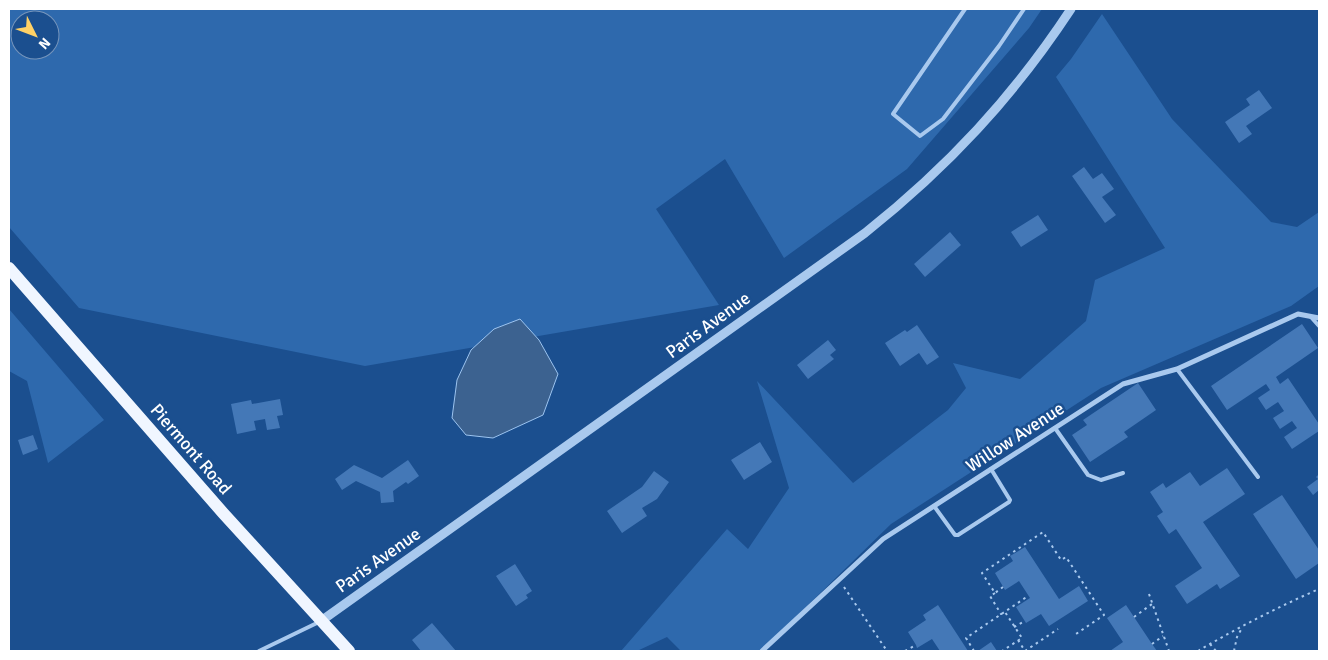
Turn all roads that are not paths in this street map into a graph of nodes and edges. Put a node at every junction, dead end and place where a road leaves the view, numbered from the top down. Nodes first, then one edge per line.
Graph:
1 (965, 9) edge
2 (1024, 9) edge
3 (1071, 9) edge
4 (9, 268) edge
5 (1310, 317) junction
6 (1319, 318) edge
7 (1319, 326) edge
8 (1177, 369) junction
9 (1055, 428) junction
10 (991, 469) junction
11 (1124, 473) dead end
12 (1258, 477) dead end
13 (934, 506) junction
14 (321, 621) junction
15 (259, 651) edge
16 (348, 651) edge
17 (762, 651) edge

1 - 2 lane
3 - 14 street, Paris Avenue
4 - 14 main road, Piermont Road
5 - 6 street, Willow Avenue
5 - 7 lane
5 - 8 street, Willow Avenue
8 - 9 street, Willow Avenue
8 - 12 lane
9 - 10 street, Willow Avenue
9 - 11 lane
10 - 13 street, Willow Avenue
10 - 13 lane
13 - 17 street, Willow Avenue
14 - 15 lane
14 - 16 main road, Piermont Road

